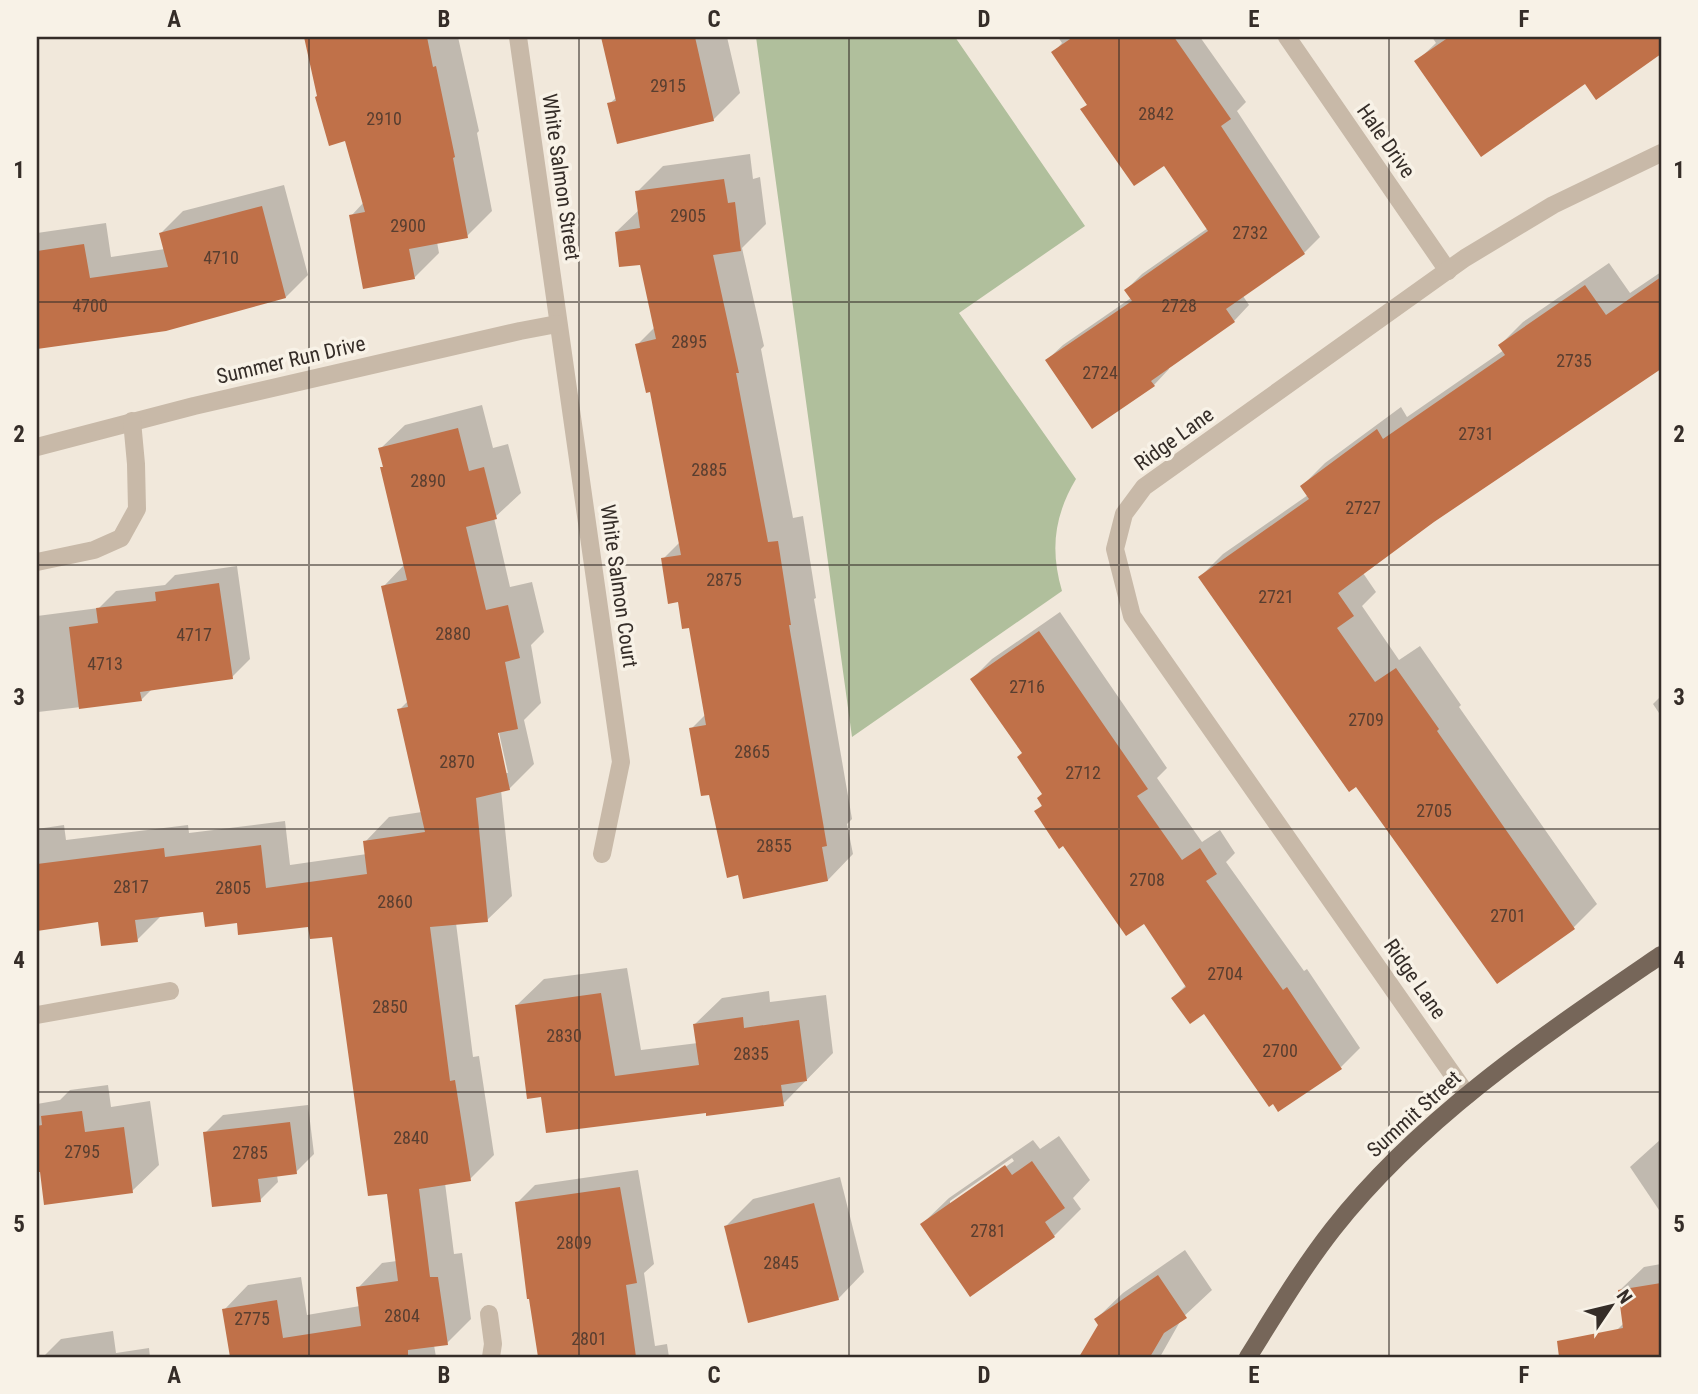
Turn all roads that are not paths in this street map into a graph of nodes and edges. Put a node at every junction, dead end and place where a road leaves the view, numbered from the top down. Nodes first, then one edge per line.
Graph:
1 (518, 37) edge
2 (1287, 37) edge
3 (1661, 153) edge
4 (1448, 271) junction
5 (557, 324) junction
6 (132, 421) junction
7 (37, 447) edge
8 (37, 562) edge
9 (602, 854) dead end
10 (1661, 955) edge
11 (170, 991) dead end
12 (37, 1015) edge
13 (1467, 1095) junction
14 (489, 1314) dead end
15 (491, 1357) edge
16 (1248, 1357) edge

1 - 5 street, White Salmon Street
2 - 4 street, Hale Drive
3 - 4 street, Ridge Lane
4 - 13 street, Ridge Lane
5 - 6 street, Summer Run Drive
5 - 9 street, White Salmon Court
6 - 7 street, Summer Run Drive
6 - 8 street
10 - 13 main road, Summit Street
11 - 12 street
13 - 16 main road, Summit Street
14 - 15 street

